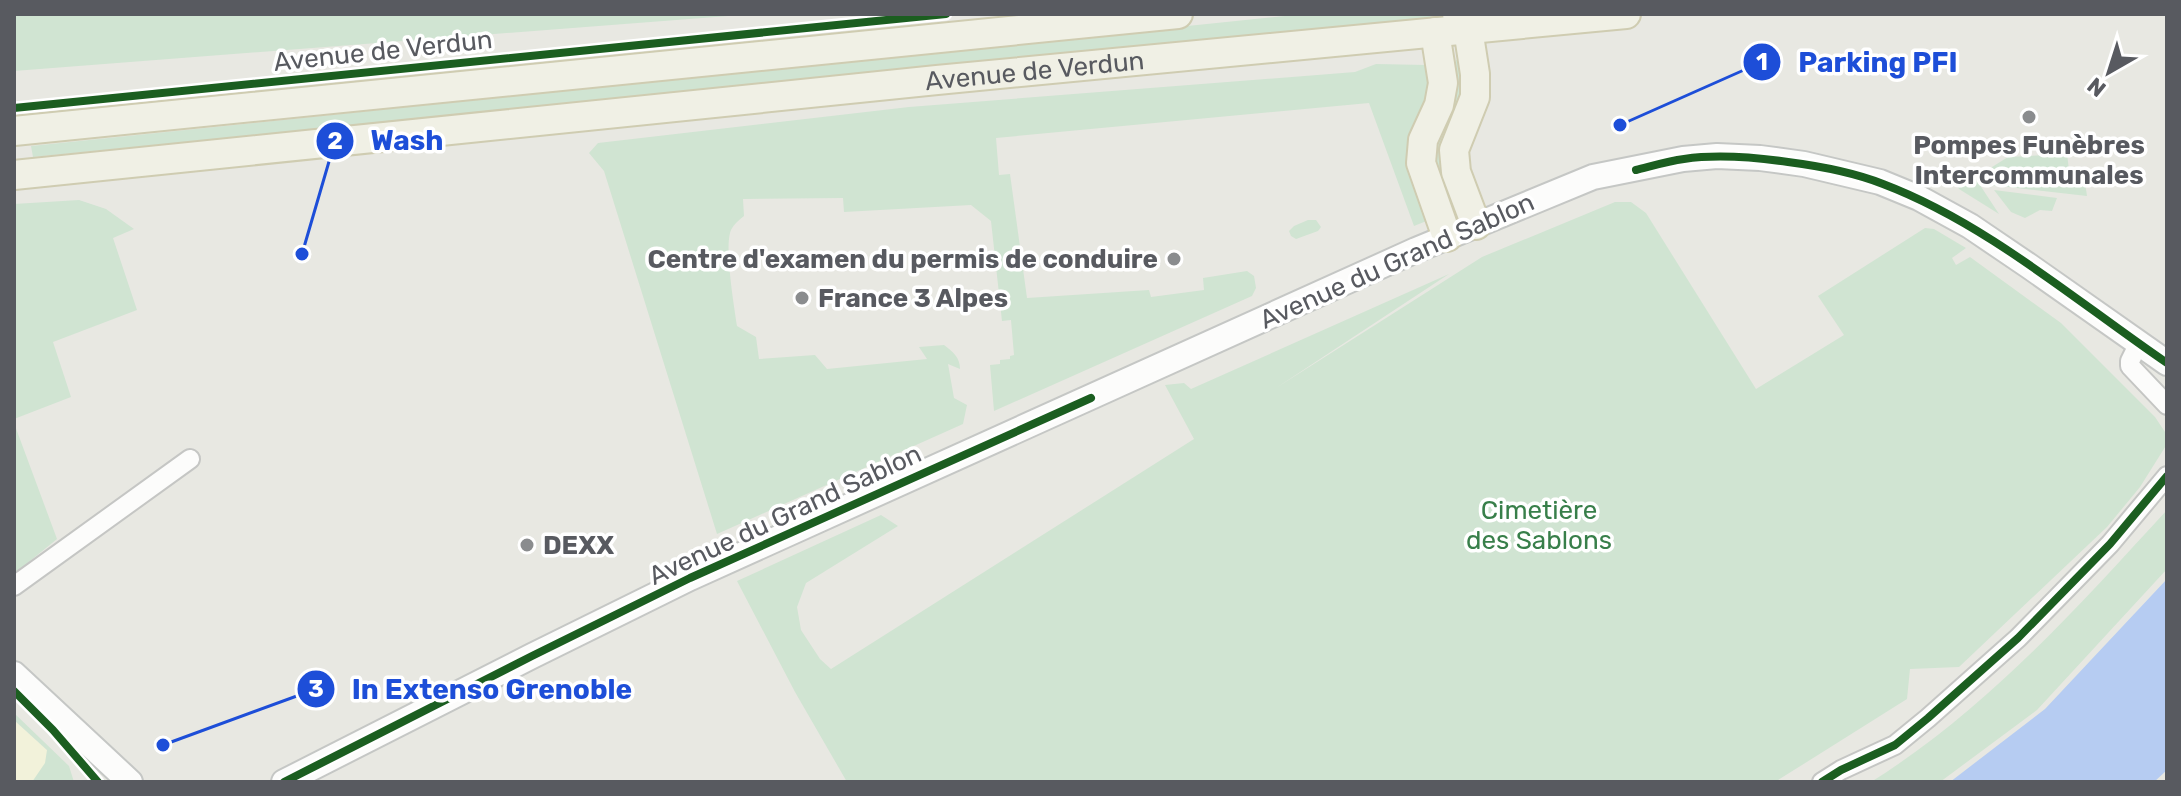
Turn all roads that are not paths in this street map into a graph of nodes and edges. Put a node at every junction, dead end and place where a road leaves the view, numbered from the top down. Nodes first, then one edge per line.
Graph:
1 (1178, 14) edge
2 (1626, 14) edge
3 (1460, 18) edge
4 (1435, 32) junction
5 (14, 131) edge
6 (14, 175) edge
7 (1476, 225) junction
8 (1447, 237) junction
9 (2139, 343) junction
10 (2167, 363) edge
11 (2167, 405) edge
12 (190, 459) dead end
13 (2167, 476) edge
14 (14, 586) edge
15 (14, 674) edge
16 (100, 756) junction
17 (115, 782) edge
18 (130, 782) edge
19 (284, 782) edge
20 (1822, 782) edge

1 - 5 main road, Avenue de Verdun
2 - 3 main road
3 - 4 main road, Avenue de Verdun
3 - 7 main road
4 - 6 main road, Avenue de Verdun
4 - 8 main road
7 - 8 street, Avenue du Grand Sablon
7 - 9 street, Avenue du Grand Sablon
8 - 19 street, Avenue du Grand Sablon
9 - 10 street, Avenue du Grand Sablon
9 - 11 street
12 - 14 street
13 - 20 street
15 - 16 street
16 - 17 street
16 - 18 street

